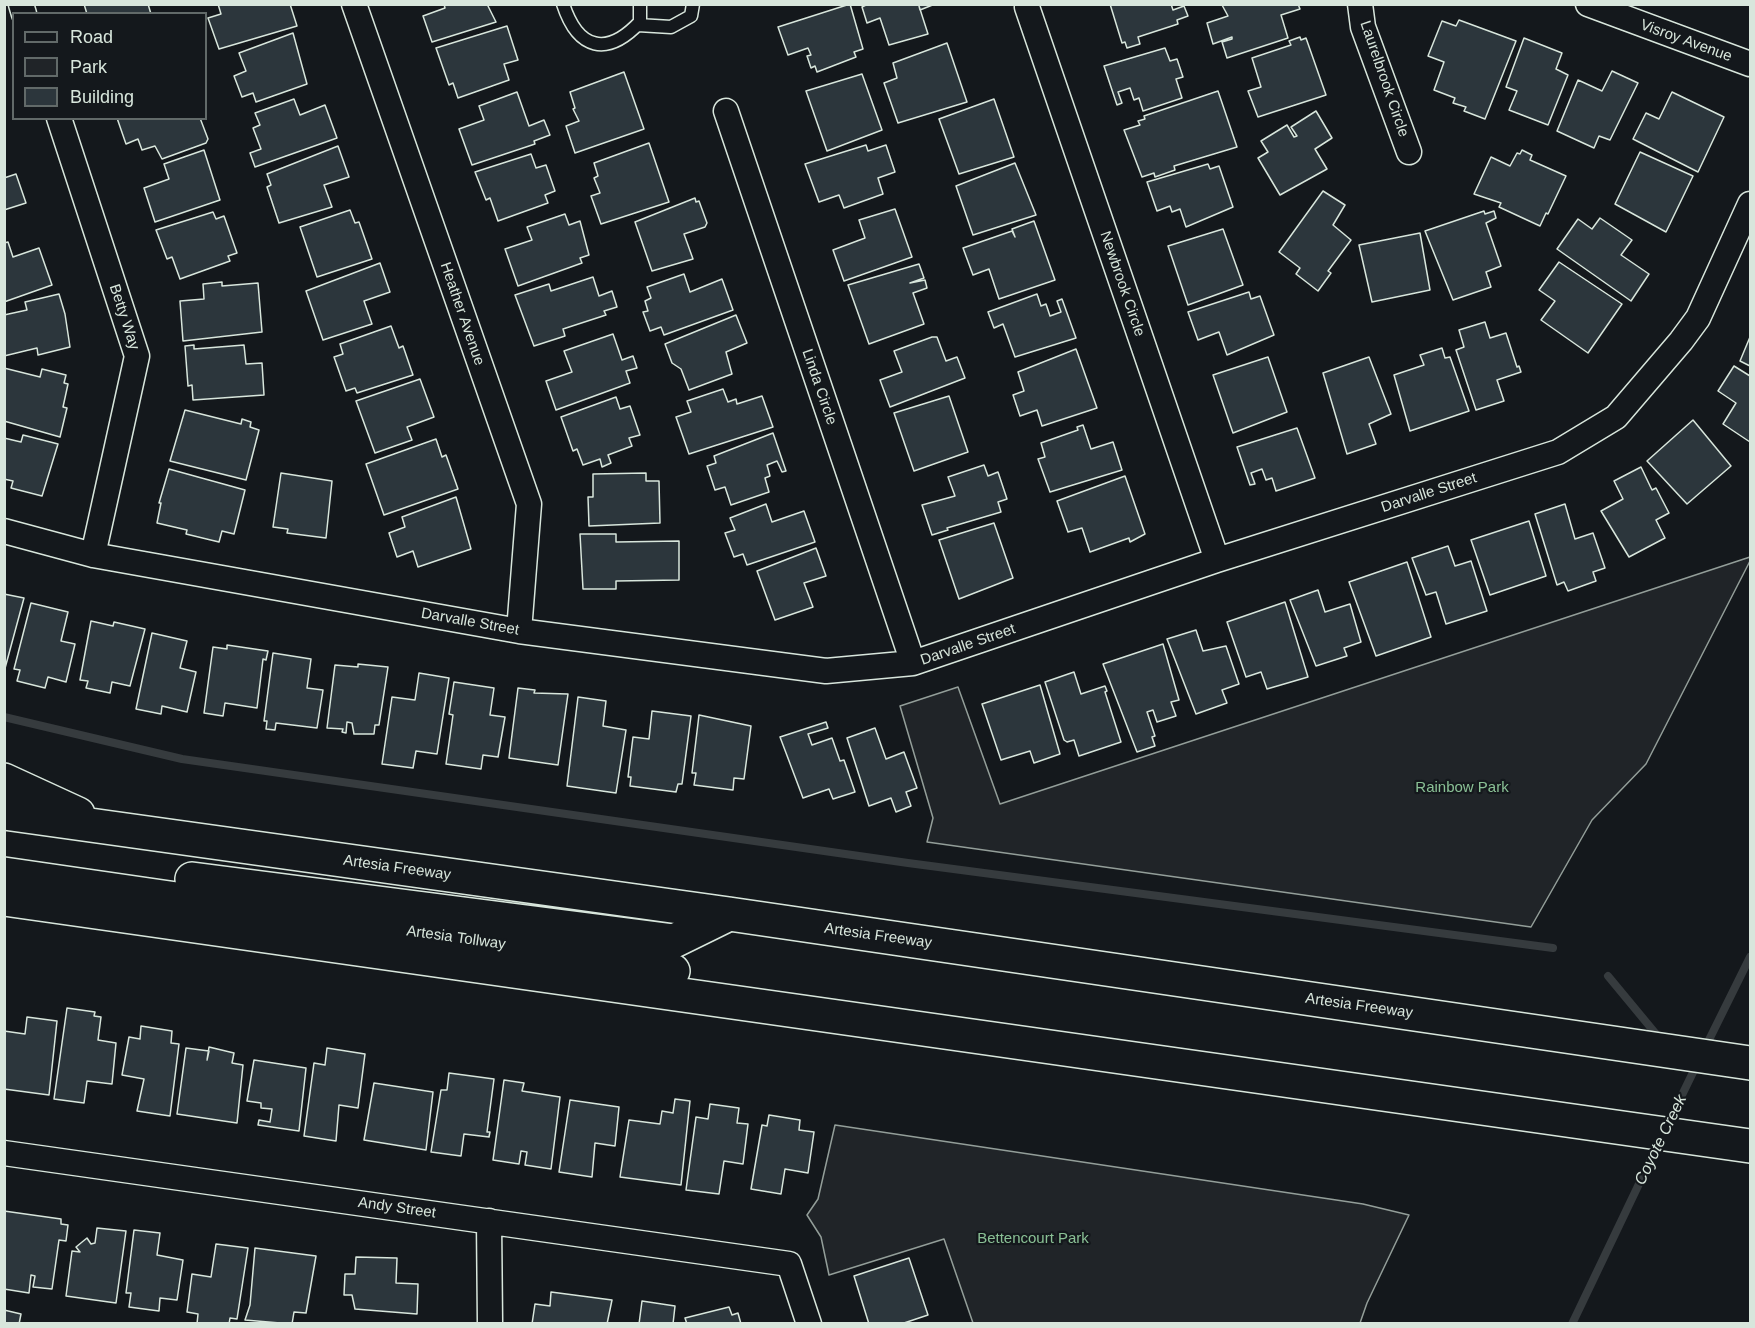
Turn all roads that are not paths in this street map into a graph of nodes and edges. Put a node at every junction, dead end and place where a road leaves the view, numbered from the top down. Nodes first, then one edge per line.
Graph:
1 (354, 4) edge
2 (562, 4) edge
3 (640, 4) edge
4 (693, 4) edge
5 (1360, 4) edge
6 (1588, 4) edge
7 (1027, 8) dead end
8 (638, 25) junction
9 (1750, 64) edge
10 (726, 111) dead end
11 (60, 120) edge
12 (1409, 152) dead end
13 (1750, 204) edge
14 (4, 531) edge
15 (93, 555) junction
16 (1217, 560) junction
17 (519, 631) junction
18 (913, 663) junction
19 (4, 780) edge
20 (4, 813) edge
21 (112, 829) junction
22 (4, 853) edge
23 (4, 874) edge
24 (4, 899) edge
25 (729, 914) junction
26 (898, 1025) junction
27 (1750, 1063) edge
28 (1750, 1146) edge
29 (4, 1153) edge
30 (489, 1221) junction
31 (490, 1323) edge
32 (809, 1323) edge

1 - 17 street, Heather Avenue
2 - 8 lane
3 - 8 lane
4 - 8 lane
5 - 12 street, Laurelbrook Circle
6 - 9 street, Visroy Avenue
7 - 16 street, Newbrook Circle
10 - 18 street, Linda Circle
11 - 15 street, Betty Way
13 - 16 street, Darvalle Street
14 - 15 street, Darvalle Street
15 - 17 street, Darvalle Street
16 - 18 street, Darvalle Street
17 - 18 street, Darvalle Street
19 - 21 highway
20 - 21 highway, Artesia Freeway
21 - 25 highway, Artesia Freeway
22 - 25 highway, Artesia Tollway
23 - 26 highway, Artesia Tollway
24 - 26 highway
25 - 27 highway, Artesia Freeway
26 - 28 highway
29 - 30 street, Andy Street
30 - 31 street
30 - 32 street, Andy Street

